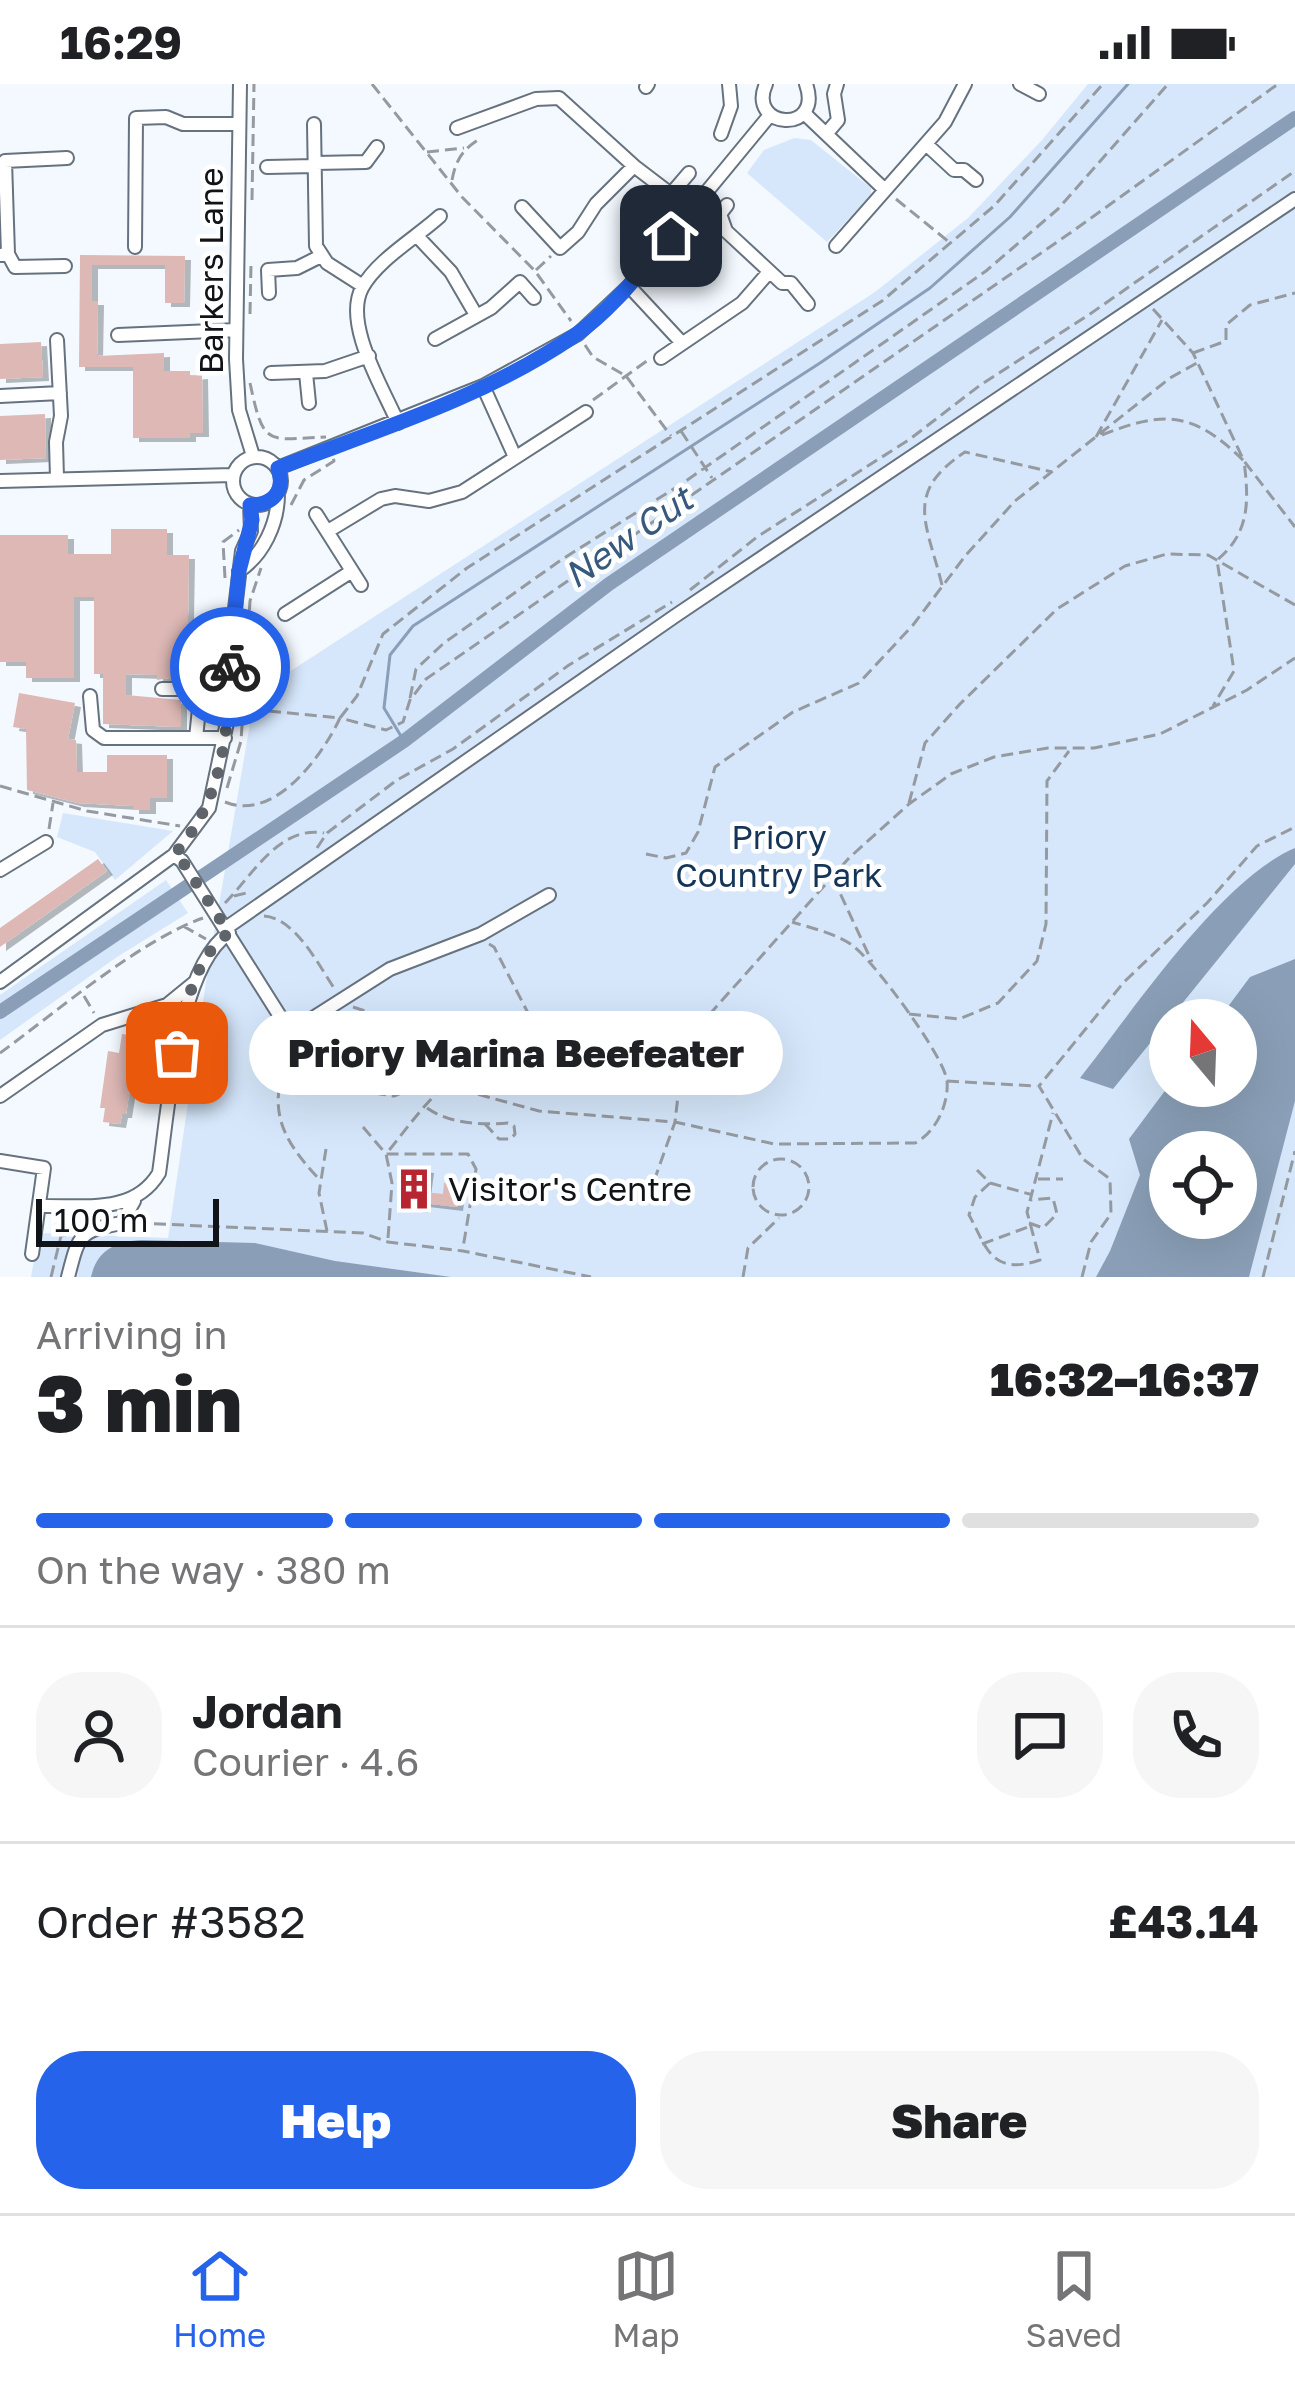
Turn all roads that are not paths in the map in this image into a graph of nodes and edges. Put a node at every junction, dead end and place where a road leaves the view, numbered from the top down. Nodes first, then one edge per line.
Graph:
1 (240, 84) edge
2 (729, 84) edge
3 (766, 84) edge
4 (806, 84) edge
5 (837, 84) edge
6 (965, 84) edge
7 (1020, 84) edge
8 (1040, 94) dead end
9 (804, 112) junction
10 (770, 116) junction
11 (476, 121) junction
12 (238, 124) junction
13 (314, 124) dead end
14 (457, 128) dead end
15 (827, 133) junction
16 (721, 134) dead end
17 (482, 138) road end
18 (926, 144) junction
19 (377, 147) dead end
20 (67, 158) dead end
21 (315, 164) junction
22 (267, 166) dead end
23 (634, 166) junction
24 (689, 173) dead end
25 (976, 180) dead end
26 (671, 194) junction
27 (880, 196) junction
28 (1295, 199) edge
29 (727, 205) dead end
30 (522, 207) dead end
31 (693, 211) junction
32 (440, 216) road end
33 (417, 236) junction
34 (836, 246) dead end
35 (135, 248) dead end
36 (4, 255) edge
37 (321, 256) junction
38 (65, 266) dead end
39 (769, 272) junction
40 (363, 286) junction
41 (628, 286) junction
42 (269, 293) dead end
43 (534, 298) dead end
44 (808, 304) dead end
45 (476, 315) junction
46 (236, 330) junction
47 (118, 335) dead end
48 (435, 339) dead end
49 (58, 340) dead end
50 (682, 344) junction
51 (369, 356) junction
52 (661, 358) road end
53 (271, 373) dead end
54 (306, 373) junction
55 (484, 386) junction
56 (60, 393) junction
57 (0, 396) edge
58 (309, 403) dead end
59 (586, 412) road end
60 (398, 423) junction
61 (253, 456) junction
62 (515, 457) junction
63 (278, 468) junction
64 (233, 475) junction
65 (57, 478) junction
66 (0, 481) edge
67 (278, 494) junction
68 (250, 505) junction
69 (316, 514) dead end
70 (328, 531) junction
71 (239, 571) junction
72 (352, 571) junction
73 (361, 585) dead end
74 (285, 614) dead end
75 (162, 688) dead end
76 (201, 689) junction
77 (230, 690) junction
78 (90, 696) dead end
79 (196, 738) junction
80 (225, 738) junction
81 (46, 842) road end
82 (174, 855) junction
83 (1, 868) edge
84 (250, 892) road end
85 (549, 895) dead end
86 (259, 906) junction
87 (228, 931) junction
88 (197, 981) junction
89 (0, 982) edge
90 (293, 1036) junction
91 (308, 1059) dead end
92 (0, 1096) edge
93 (0, 1160) edge
94 (135, 1200) junction
95 (41, 1206) junction
96 (32, 1254) dead end
97 (68, 1277) edge

1 - 12 street, Barkers Lane
2 - 16 street
3 - 10 street
4 - 9 street
5 - 15 street
6 - 18 street
7 - 8 street
9 - 10 street
9 - 15 street
10 - 31 street
11 - 14 street
11 - 17 street
11 - 23 street
12 - 35 street
12 - 46 street, Barkers Lane
13 - 21 street
15 - 27 street
18 - 25 street
18 - 27 street
19 - 21 street
20 - 36 street
21 - 22 street
21 - 37 street
23 - 26 street
23 - 30 street
24 - 26 street
26 - 31 street
27 - 34 street
28 - 86 street
29 - 39 street
31 - 41 street
32 - 33 street
33 - 40 street
33 - 45 street
36 - 38 street
37 - 40 street
37 - 42 street
39 - 44 street
39 - 50 street
40 - 51 street
41 - 50 street
41 - 55 street
43 - 45 street
45 - 48 street
46 - 47 street
46 - 61 street, Barkers Lane
49 - 56 street
50 - 52 street
51 - 54 street
51 - 60 street
53 - 54 street
54 - 58 street
55 - 60 street
55 - 62 street
56 - 57 street
56 - 65 street
59 - 62 street
60 - 63 street
61 - 63 street
61 - 64 street
62 - 70 street
63 - 67 street
64 - 65 street
64 - 68 street
65 - 66 street
67 - 68 street
67 - 71 street
68 - 71 street
69 - 70 street
70 - 72 street
71 - 77 street
72 - 73 street
72 - 74 street
75 - 76 street
76 - 77 street
76 - 79 street
77 - 80 street
78 - 79 street
79 - 80 street
80 - 82 street
81 - 83 street
82 - 87 street
82 - 89 street
84 - 86 street
85 - 90 street
86 - 87 street
87 - 88 street
87 - 90 street
88 - 92 street
88 - 94 street
90 - 91 street
93 - 95 street
94 - 95 street
94 - 97 street
95 - 96 street

